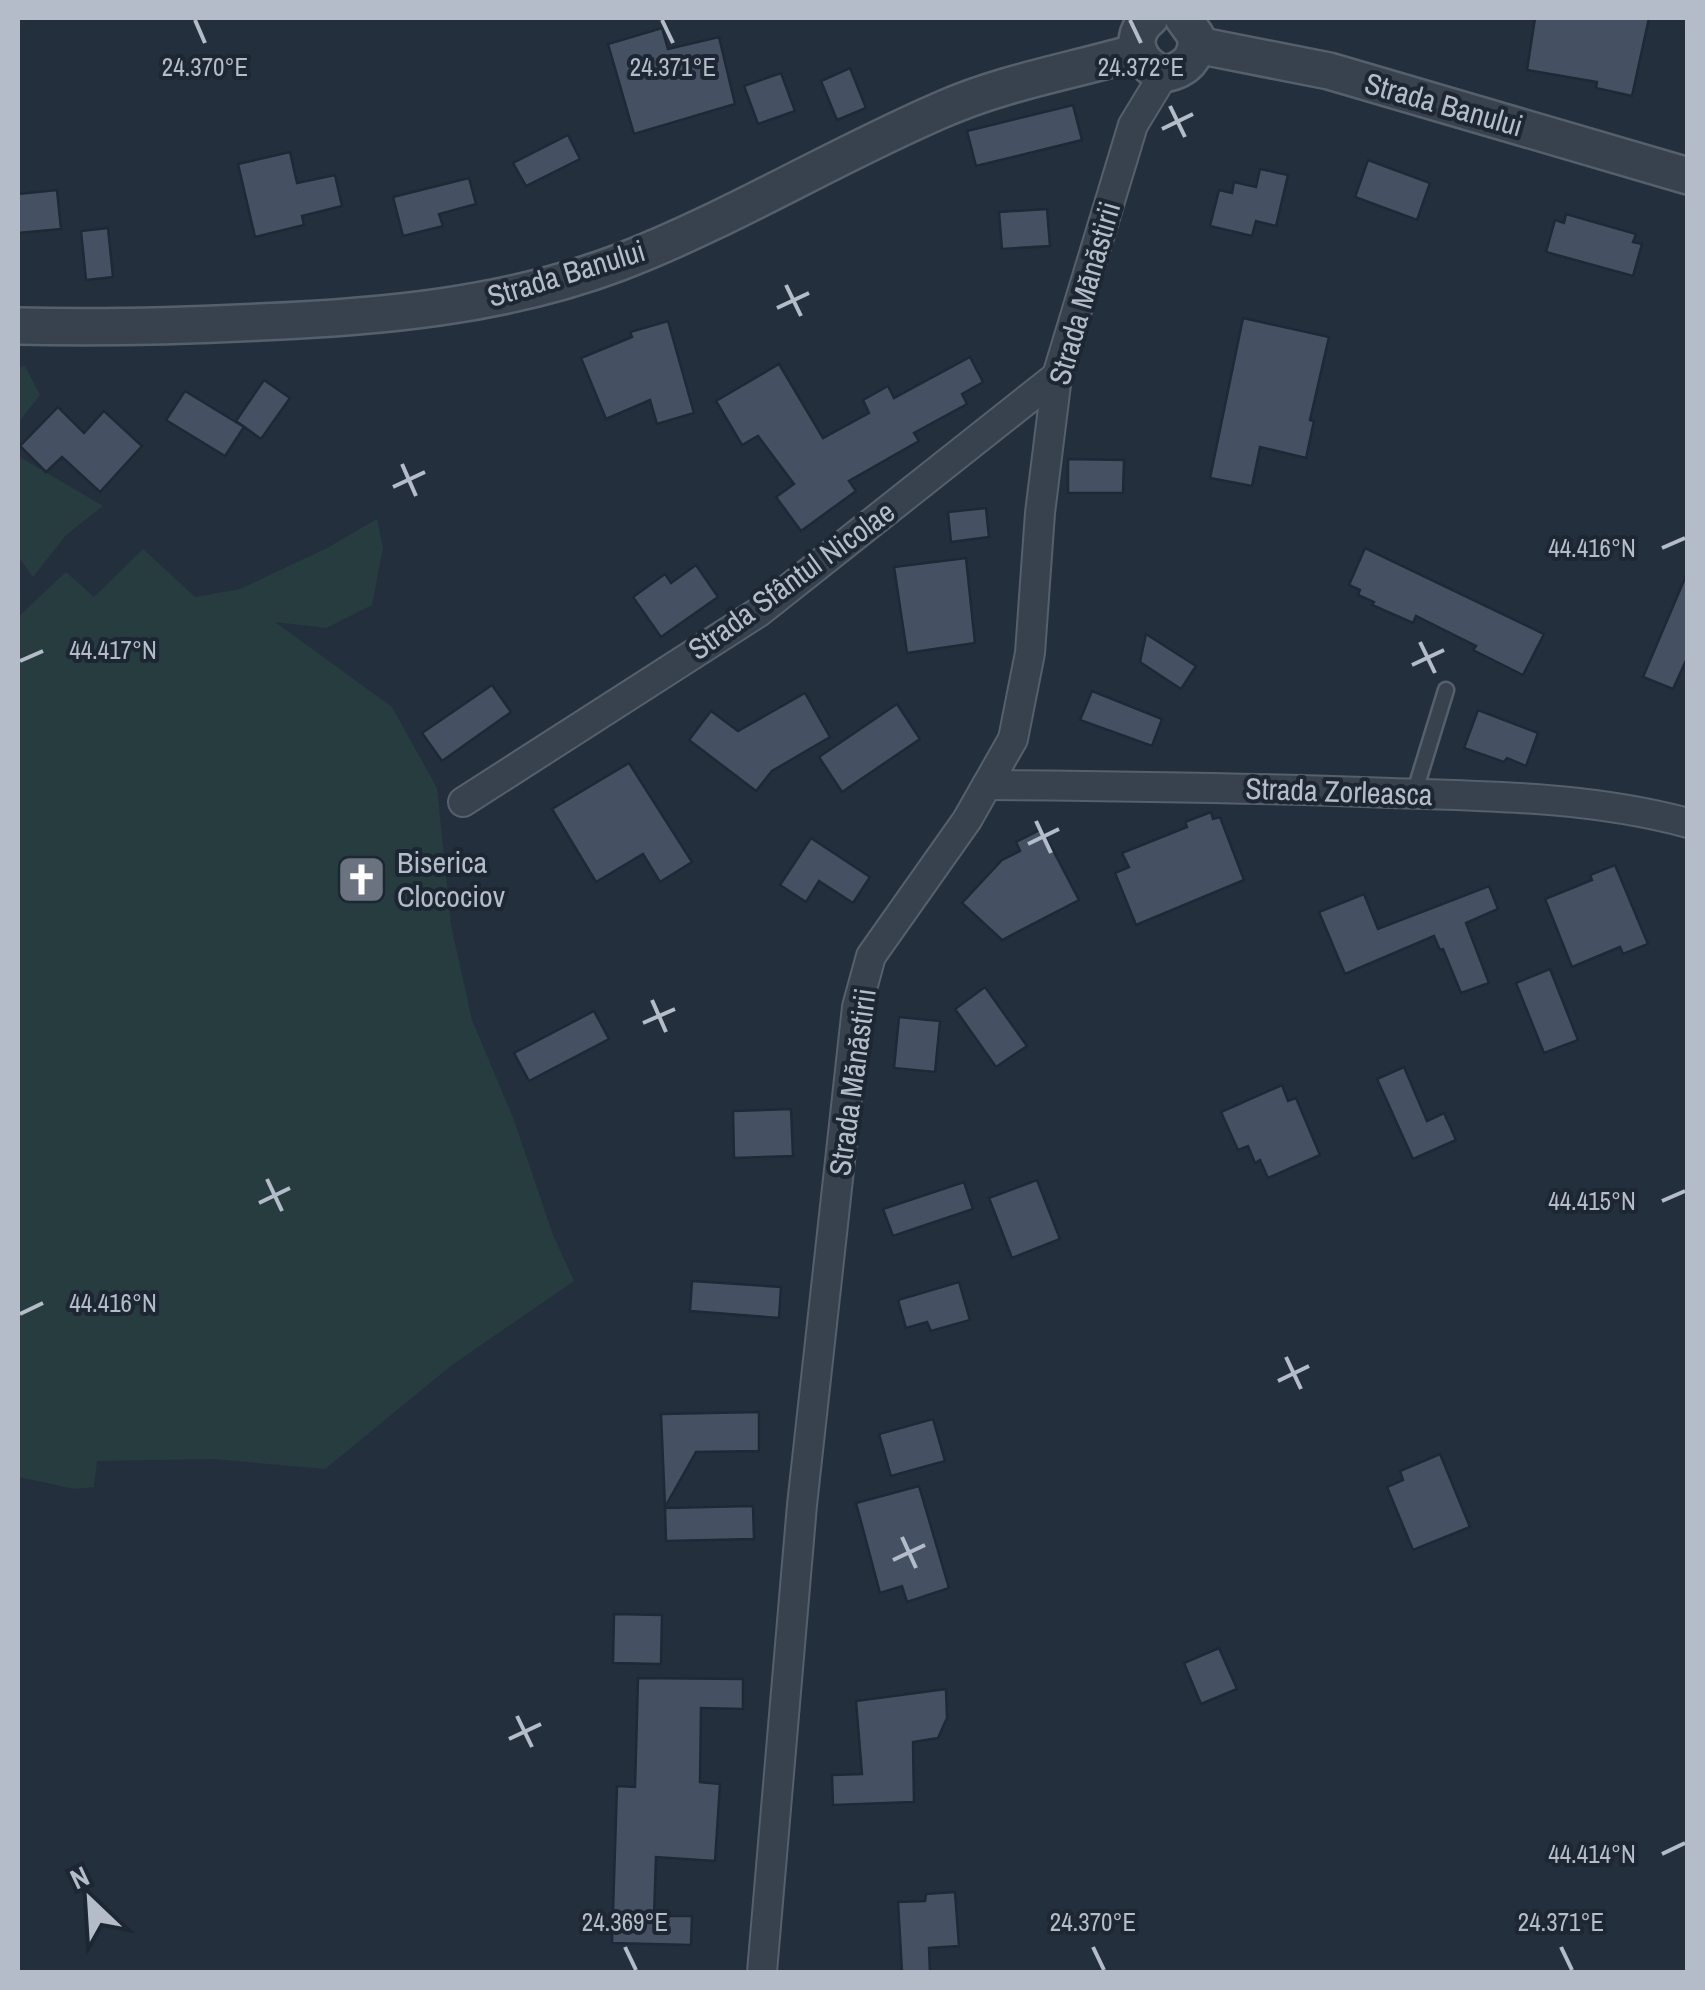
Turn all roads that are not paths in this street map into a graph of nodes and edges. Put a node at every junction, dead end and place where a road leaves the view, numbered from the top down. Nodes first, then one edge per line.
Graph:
1 (1150, 18) edge
2 (1190, 31) edge
3 (1151, 63) junction
4 (1688, 176) edge
5 (18, 326) edge
6 (1057, 376) junction
7 (1446, 690) dead end
8 (988, 785) junction
9 (1414, 794) junction
10 (463, 802) dead end
11 (1688, 823) edge
12 (762, 1972) edge

1 - 3 street
2 - 3 street
2 - 4 street, Strada Banului
3 - 5 street, Strada Banului
3 - 6 street, Strada Mănăstirii
6 - 8 street, Strada Mănăstirii
6 - 10 street, Strada Sfântul Nicolae
7 - 9 lane
8 - 9 street, Strada Zorleasca
8 - 12 street, Strada Mănăstirii
9 - 11 street, Strada Zorleasca

